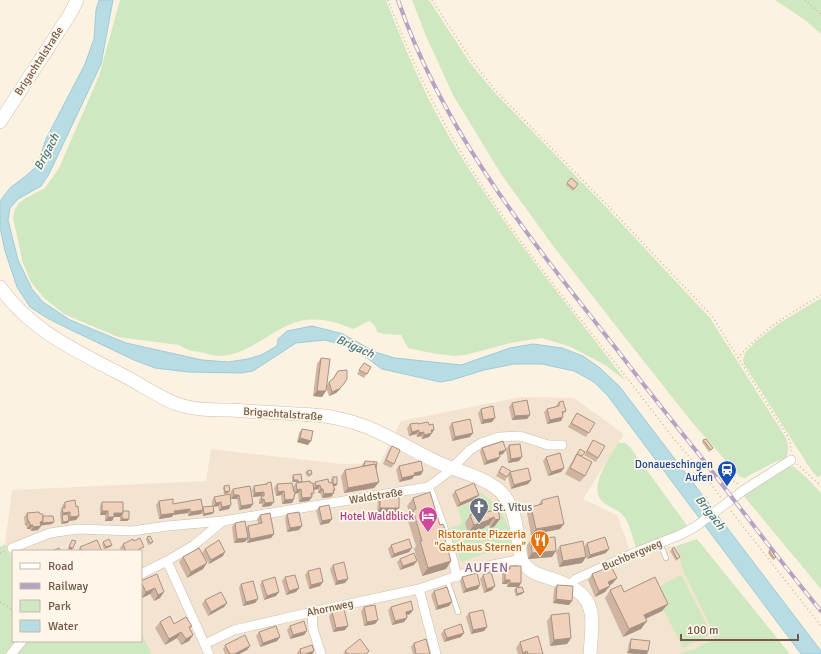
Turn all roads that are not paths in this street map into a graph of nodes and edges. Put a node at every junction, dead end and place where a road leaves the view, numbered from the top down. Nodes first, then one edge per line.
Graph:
1 (77, 0) edge
2 (0, 122) edge
3 (0, 287) edge
4 (562, 445) dead end
5 (791, 460) road end
6 (452, 468) junction
7 (428, 488) junction
8 (223, 521) junction
9 (660, 543) junction
10 (12, 548) dead end
11 (666, 558) dead end
12 (521, 559) junction
13 (168, 561) junction
14 (142, 574) edge
15 (457, 576) junction
16 (447, 580) junction
17 (570, 585) junction
18 (419, 589) junction
19 (312, 612) junction
20 (458, 612) dead end
21 (205, 644) junction
22 (209, 654) edge
23 (321, 654) edge
24 (436, 654) edge
25 (590, 654) edge

1 - 2 street, Brigachtalstraße
3 - 6 street, Brigachtalstraße
4 - 6 street
5 - 9 street, Buchbergweg
6 - 7 street
6 - 12 street, Brigachtalstraße
7 - 8 street, Waldstraße
7 - 15 street
8 - 10 street, Waldstraße
8 - 13 street
9 - 11 lane
9 - 17 street, Buchbergweg
12 - 15 street, Ahornweg
12 - 17 street
13 - 14 street
13 - 21 street
15 - 16 street, Ahornweg
16 - 18 street, Ahornweg
16 - 20 lane
17 - 25 street
18 - 19 street, Ahornweg
18 - 24 street
19 - 21 street, Ahornweg
19 - 23 street
21 - 22 street

